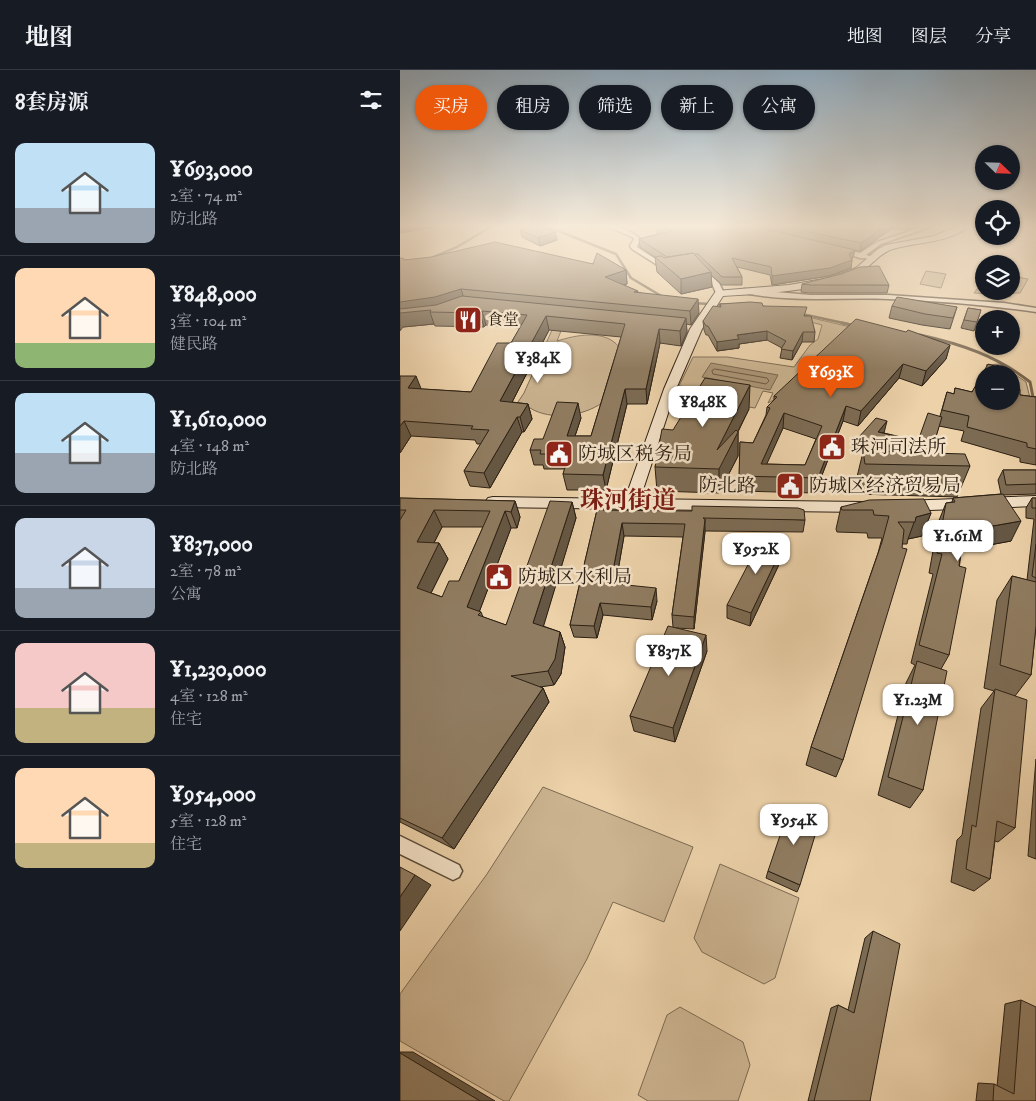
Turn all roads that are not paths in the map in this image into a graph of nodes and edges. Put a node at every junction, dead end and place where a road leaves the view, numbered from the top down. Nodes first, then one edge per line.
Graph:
1 (705, 274) edge
2 (848, 274) edge
3 (742, 290) junction
4 (719, 295) junction
5 (1036, 310) edge
6 (1036, 501) edge
7 (474, 502) edge
8 (631, 504) junction
9 (400, 845) edge
10 (453, 871) dead end

1 - 4 street
2 - 3 street
3 - 4 street
3 - 5 street
4 - 8 street
6 - 8 street, 防北路
7 - 8 street, 防北路
9 - 10 street

